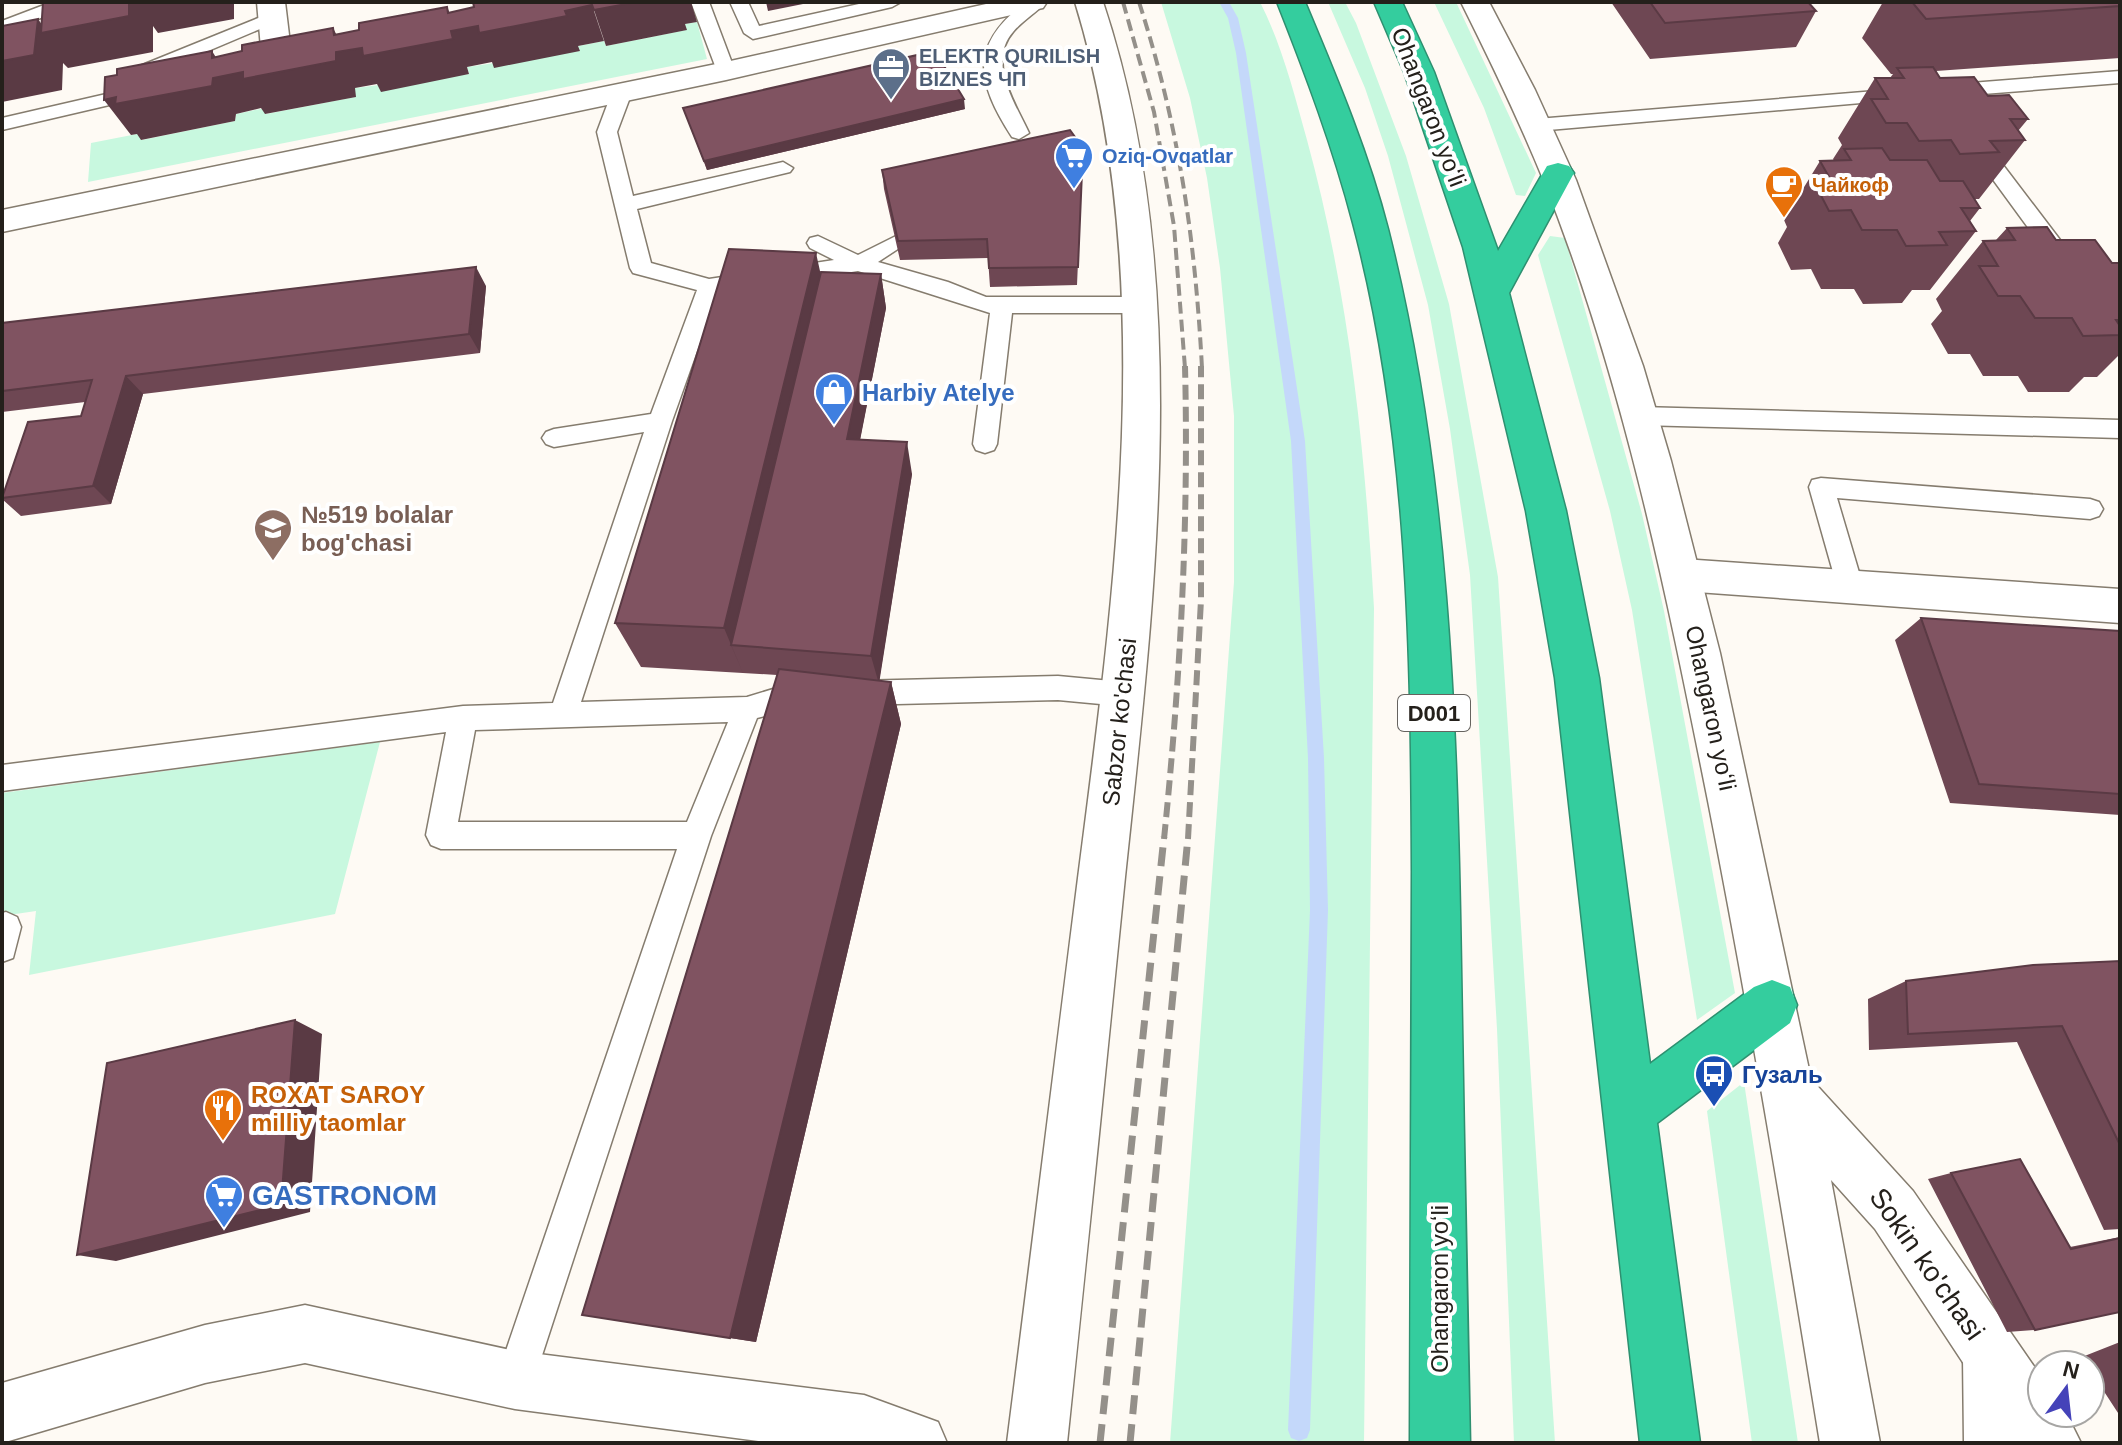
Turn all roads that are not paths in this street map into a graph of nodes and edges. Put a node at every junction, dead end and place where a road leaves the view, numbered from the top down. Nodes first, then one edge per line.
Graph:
1 (68, 2) edge
2 (700, 2) edge
3 (739, 2) edge
4 (892, 2) edge
5 (1035, 2) edge
6 (1089, 2) edge
7 (1291, 2) edge
8 (1388, 2) edge
9 (1475, 2) edge
10 (272, 10) edge
11 (2, 27) edge
12 (277, 60) edge
13 (726, 71) junction
14 (2120, 77) edge
15 (154, 89) edge
16 (622, 92) junction
17 (1938, 92) junction
18 (30, 118) junction
19 (2, 124) edge
20 (1537, 125) junction
21 (1019, 133) dead end
22 (783, 168) dead end
23 (1558, 173) junction
24 (625, 205) junction
25 (2, 221) edge
26 (818, 243) dead end
27 (896, 243) edge
28 (858, 264) junction
29 (2075, 275) edge
30 (709, 286) junction
31 (1493, 291) junction
32 (1002, 305) junction
33 (1138, 305) junction
34 (1640, 416) junction
35 (660, 421) junction
36 (2120, 429) edge
37 (554, 438) dead end
38 (985, 444) dead end
39 (2090, 509) dead end
40 (1683, 575) junction
41 (1850, 586) junction
42 (2120, 606) edge
43 (1122, 694) junction
44 (747, 709) junction
45 (563, 714) junction
46 (463, 718) junction
47 (2, 778) edge
48 (696, 836) junction
49 (2, 928) edge
50 (2, 947) edge
51 (1772, 1005) junction
52 (1790, 1094) junction
53 (1631, 1110) junction
54 (1992, 1357) junction
55 (515, 1380) junction
56 (16, 1421) edge
57 (917, 1443) edge
58 (1037, 1443) edge
59 (1440, 1443) edge
60 (1670, 1443) edge
61 (1850, 1443) edge
62 (1994, 1443) edge
63 (2051, 1443) edge

1 - 11 lane
2 - 13 lane
3 - 4 lane
5 - 13 street
5 - 21 lane
6 - 33 street, Sabzor ko'chasi
7 - 59 highway, Ohangaron yoʻli / D001
8 - 31 highway, Ohangaron yoʻli
9 - 20 street, Ohangaron yoʻli
10 - 12 street
10 - 18 lane
13 - 16 street
14 - 17 lane
15 - 18 lane
16 - 24 lane
16 - 25 street
17 - 20 lane
17 - 29 lane
18 - 19 lane
20 - 23 street, Ohangaron yoʻli
22 - 24 lane
23 - 31 highway
23 - 34 street, Ohangaron yoʻli
24 - 30 lane
26 - 28 lane
27 - 28 lane
28 - 30 lane
28 - 32 lane
30 - 35 lane
31 - 53 highway, Ohangaron yoʻli
32 - 33 lane
32 - 38 lane
33 - 43 street, Sabzor ko'chasi
34 - 36 lane
34 - 40 street, Ohangaron yoʻli
35 - 37 lane
35 - 45 lane
39 - 41 lane
40 - 41 street
40 - 51 street, Ohangaron yoʻli
41 - 42 street
43 - 44 lane
43 - 58 street, Sabzor ko'chasi
44 - 45 lane
44 - 48 lane
45 - 46 lane
46 - 47 lane
46 - 48 lane
48 - 55 lane
49 - 50 lane
51 - 52 street, Ohangaron yoʻli
51 - 53 highway
52 - 54 street, Sokin ko'chasi
52 - 61 street, Ohangaron yoʻli
53 - 60 highway, Ohangaron yoʻli
54 - 62 street
54 - 63 street, Sokin ko'chasi
55 - 56 street
55 - 57 street

